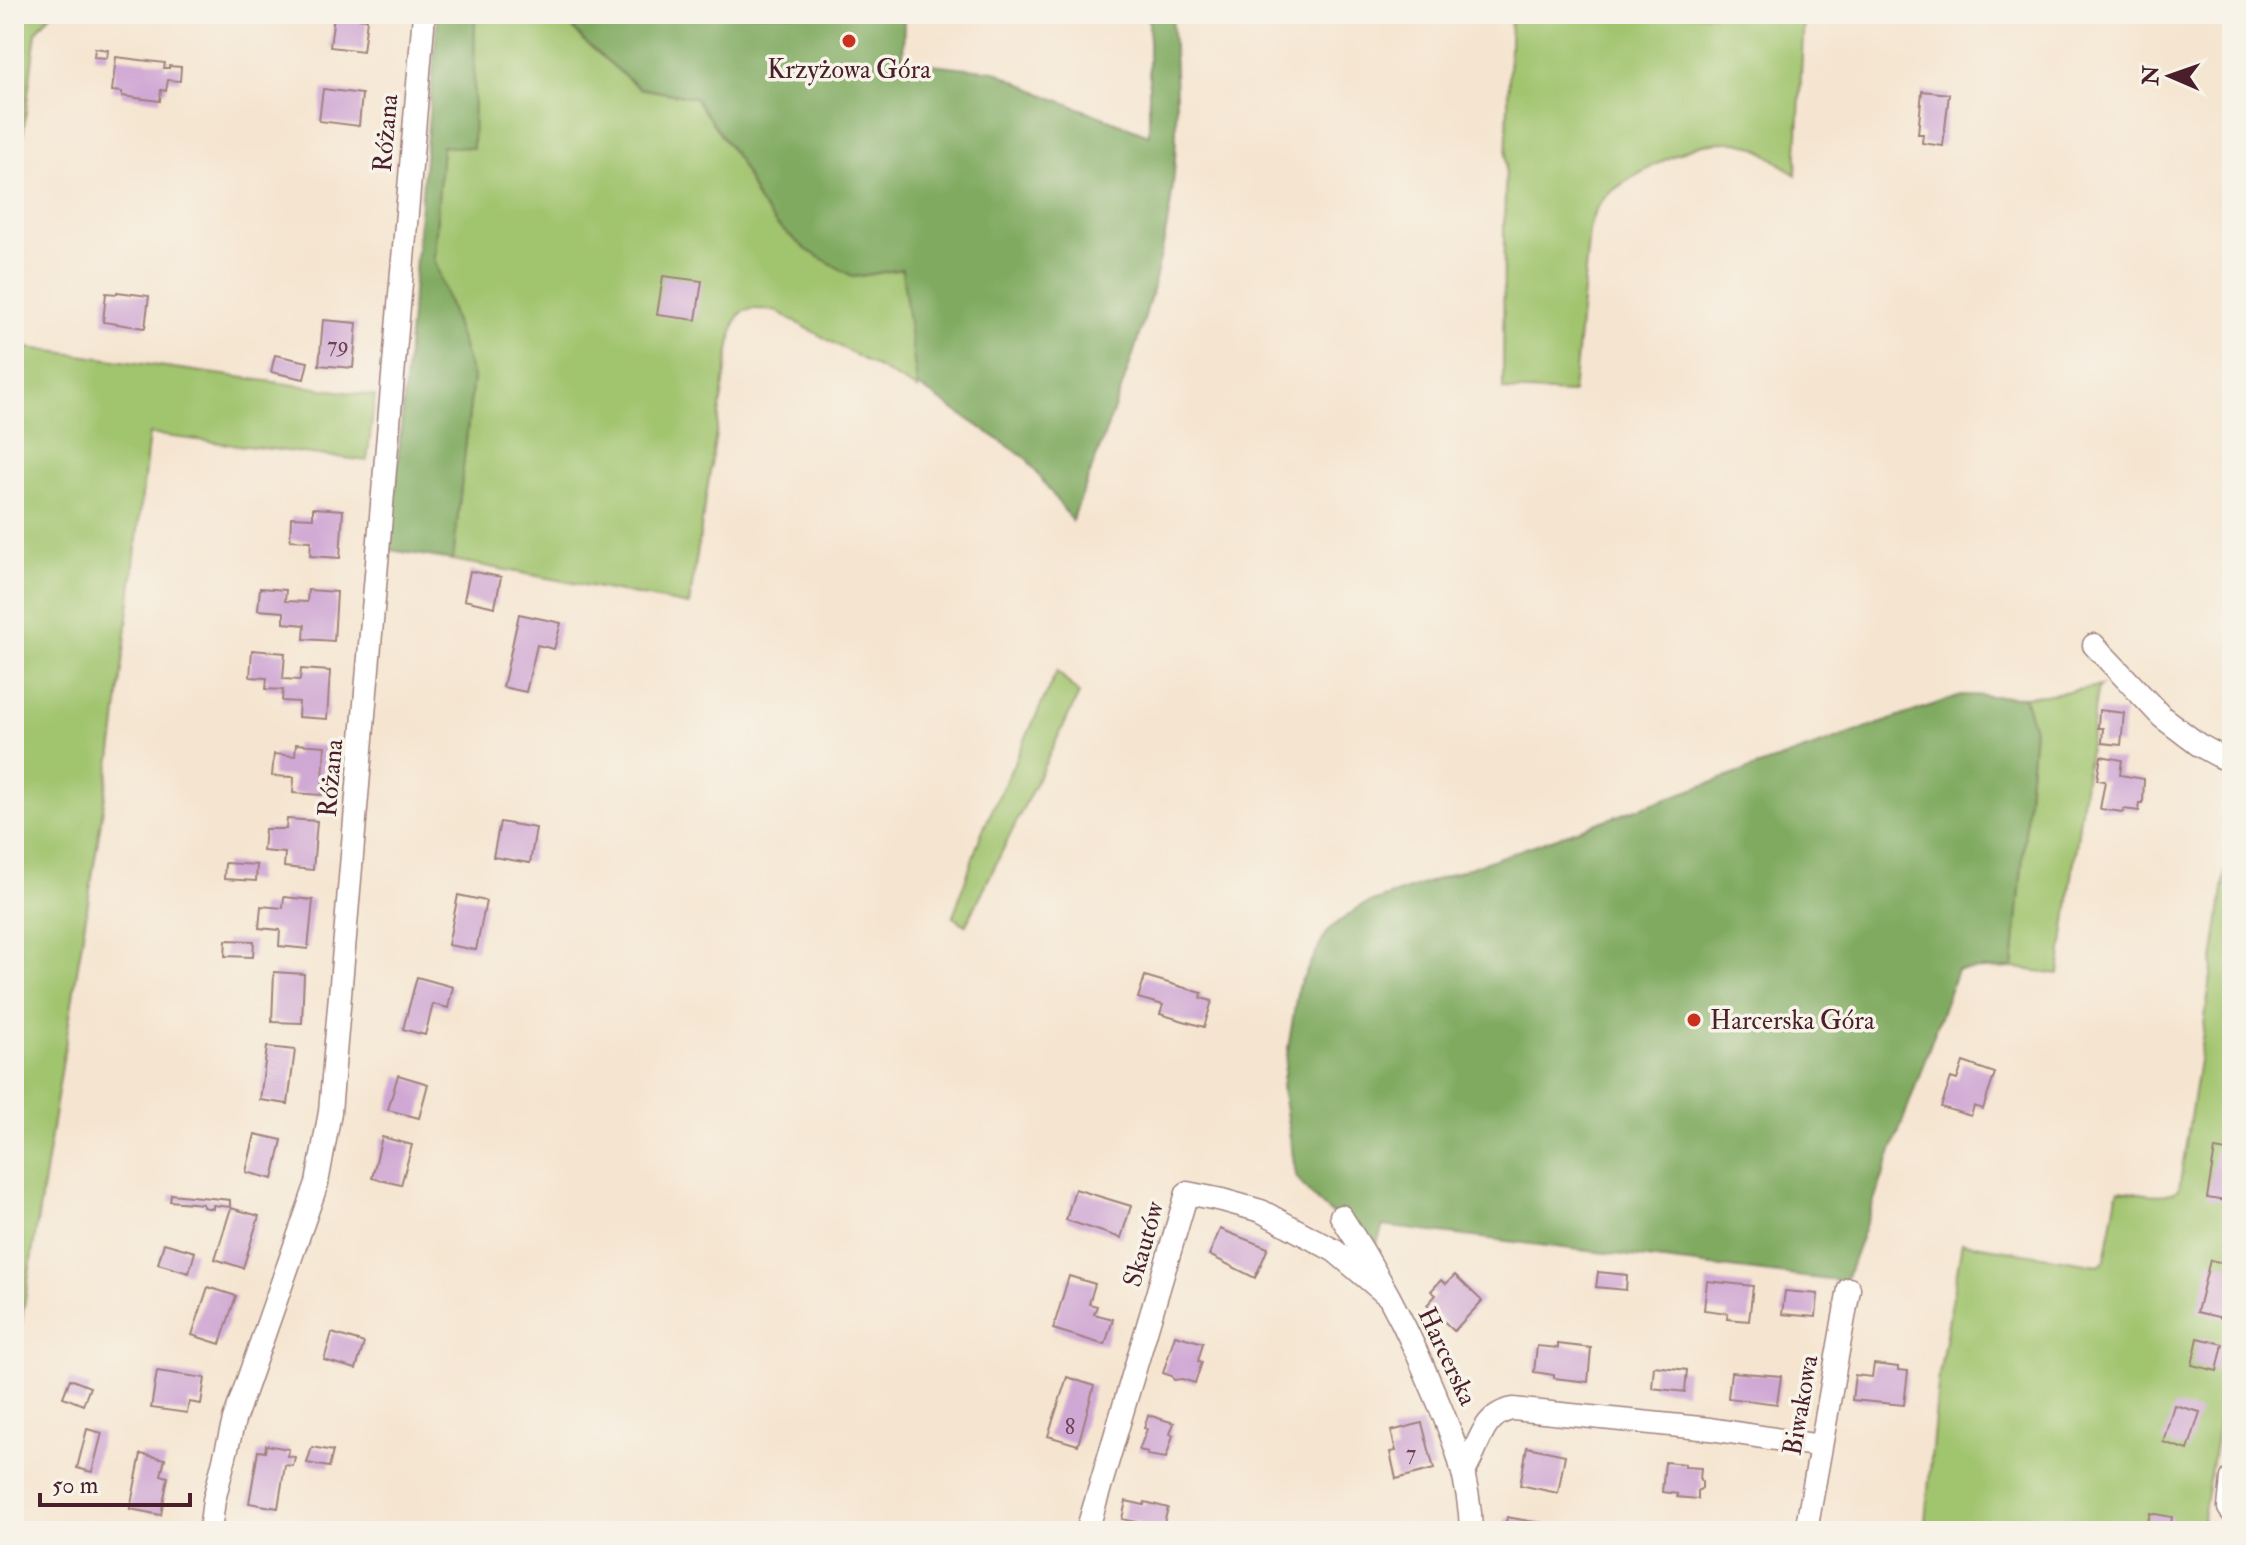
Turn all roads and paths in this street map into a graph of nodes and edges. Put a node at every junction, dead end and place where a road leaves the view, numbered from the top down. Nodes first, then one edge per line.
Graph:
1 (424, 14) edge
2 (2094, 645) dead end
3 (2232, 763) edge
4 (1341, 1216) dead end
5 (1849, 1289) dead end
6 (1388, 1296) junction
7 (1821, 1446) junction
8 (1464, 1472) junction
9 (2232, 1478) edge
10 (2232, 1512) edge
11 (210, 1531) edge
12 (1087, 1531) edge
13 (1471, 1531) edge
14 (1806, 1531) edge

1 - 11 street, Różana
2 - 3 street
4 - 6 street, Harcerska
5 - 7 street, Biwakowa
6 - 8 street, Harcerska
6 - 12 street, Skautów
7 - 8 street
7 - 14 street, Biwakowa
8 - 13 street, Harcerska
9 - 10 street

